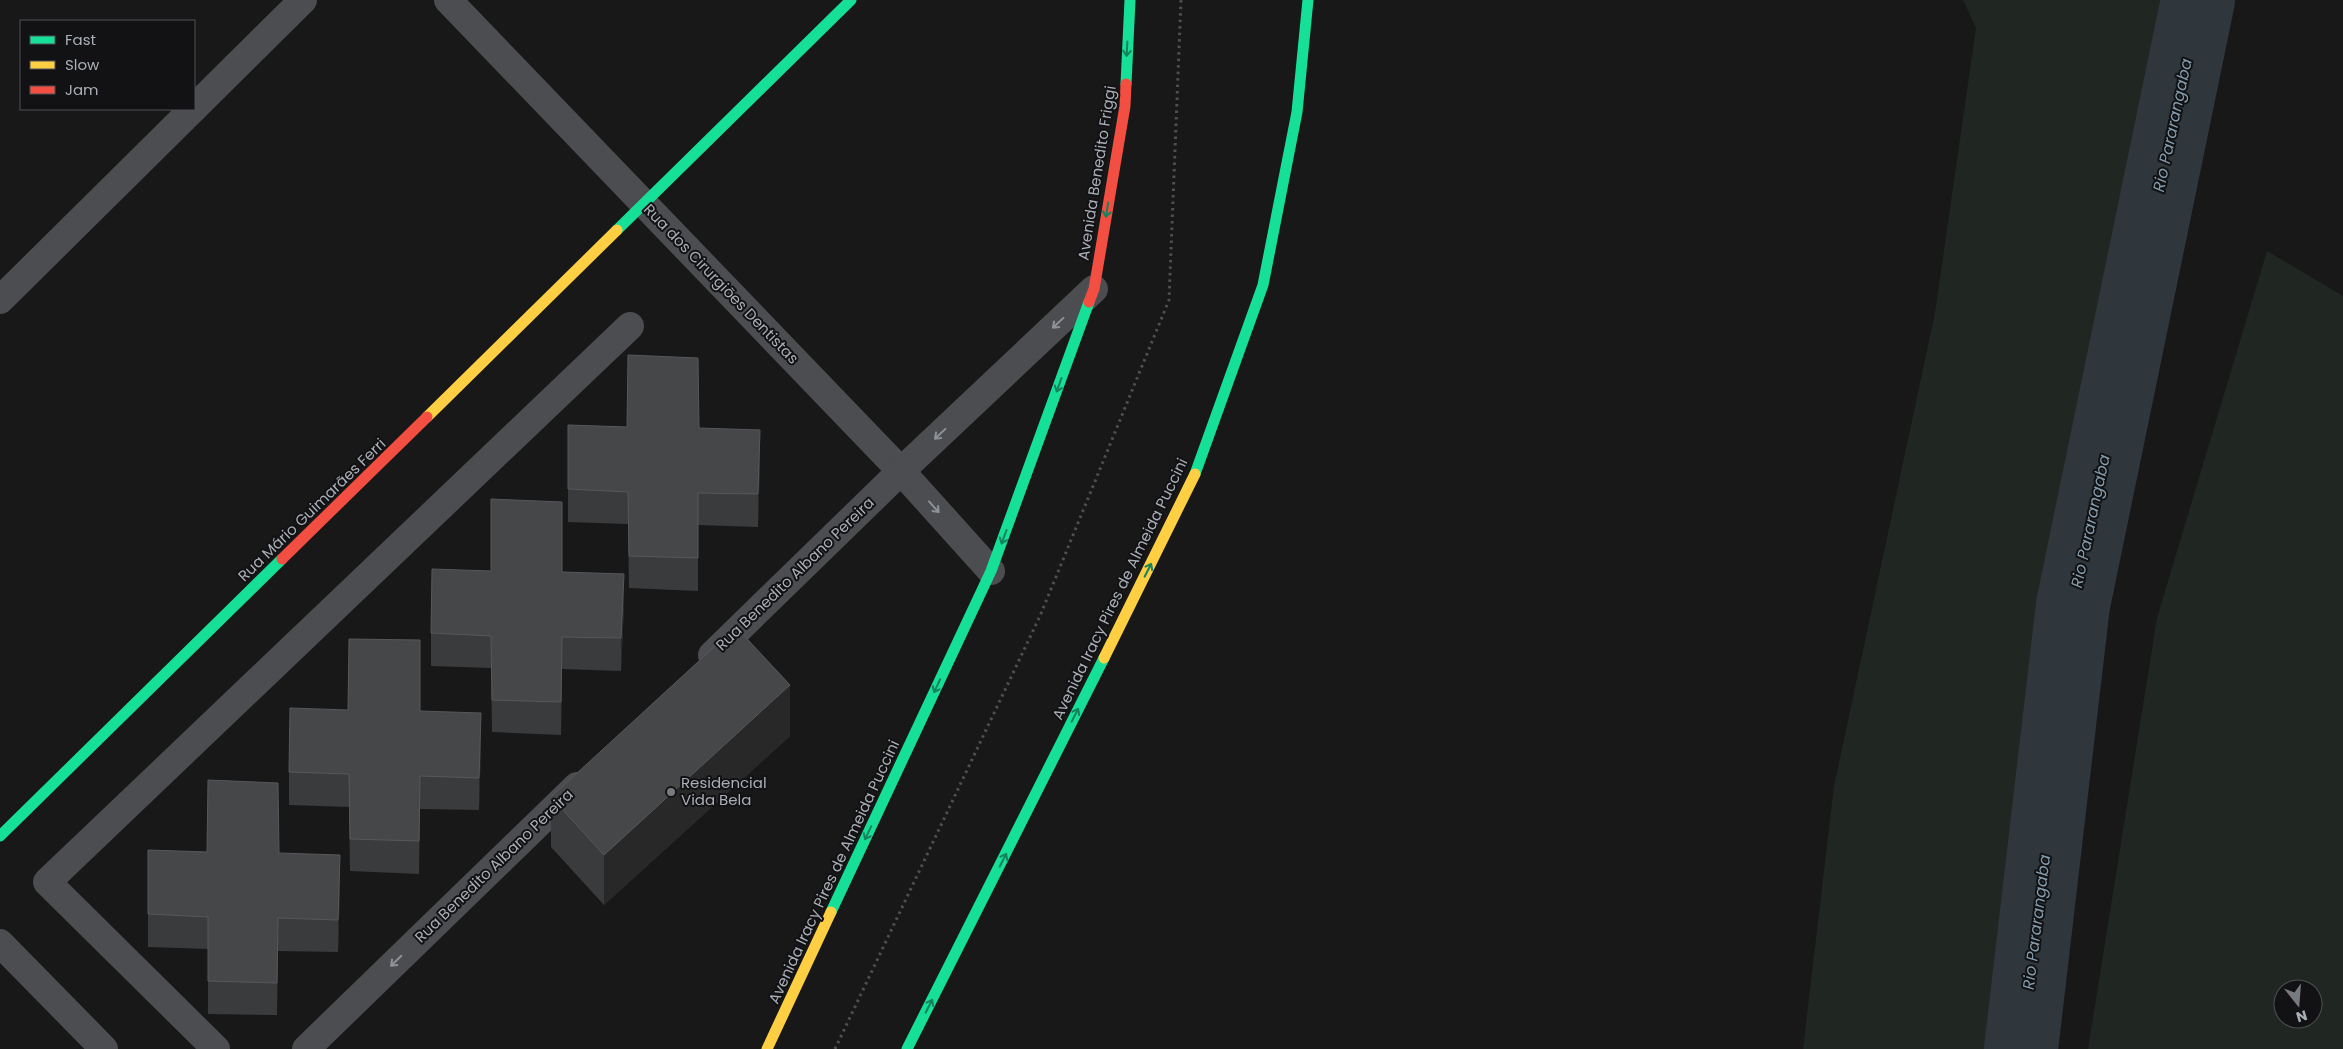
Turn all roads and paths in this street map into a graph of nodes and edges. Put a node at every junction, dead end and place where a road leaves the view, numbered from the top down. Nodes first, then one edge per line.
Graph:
1 (303, 0) edge
2 (448, 0) edge
3 (852, 0) edge
4 (1130, 0) edge
5 (1181, 0) edge
6 (1308, 0) edge
7 (195, 108) edge
8 (193, 110) edge
9 (645, 205) junction
10 (1094, 290) junction
11 (0, 300) edge
12 (630, 326) dead end
13 (901, 471) junction
14 (991, 571) junction
15 (693, 673) edge
16 (593, 771) edge
17 (0, 836) edge
18 (0, 943) edge
19 (104, 1049) edge
20 (216, 1049) edge
21 (306, 1049) edge
22 (767, 1049) edge
23 (835, 1049) edge
24 (907, 1049) edge

1 - 7 street
2 - 9 street, Rua dos Cirurgiões Dentistas
3 - 9 main road, Rua Mário Guimarães Ferri
4 -> 10 main road, Avenida Benedito Friggi
5 - 23 path
24 -> 6 main road, Avenida Iracy Pires de Almeida Puccini
8 - 11 street
9 - 13 street, Rua dos Cirurgiões Dentistas
9 - 17 main road, Rua Mário Guimarães Ferri
10 -> 13 street, Rua Benedito Albano Pereira
10 -> 14 main road, Avenida Iracy Pires de Almeida Puccini
12 - 20 street
13 -> 14 street, Rua dos Cirurgiões Dentistas
13 - 15 street, Rua Benedito Albano Pereira
14 -> 22 main road, Avenida Iracy Pires de Almeida Puccini
16 -> 21 street, Rua Benedito Albano Pereira
18 - 19 street

